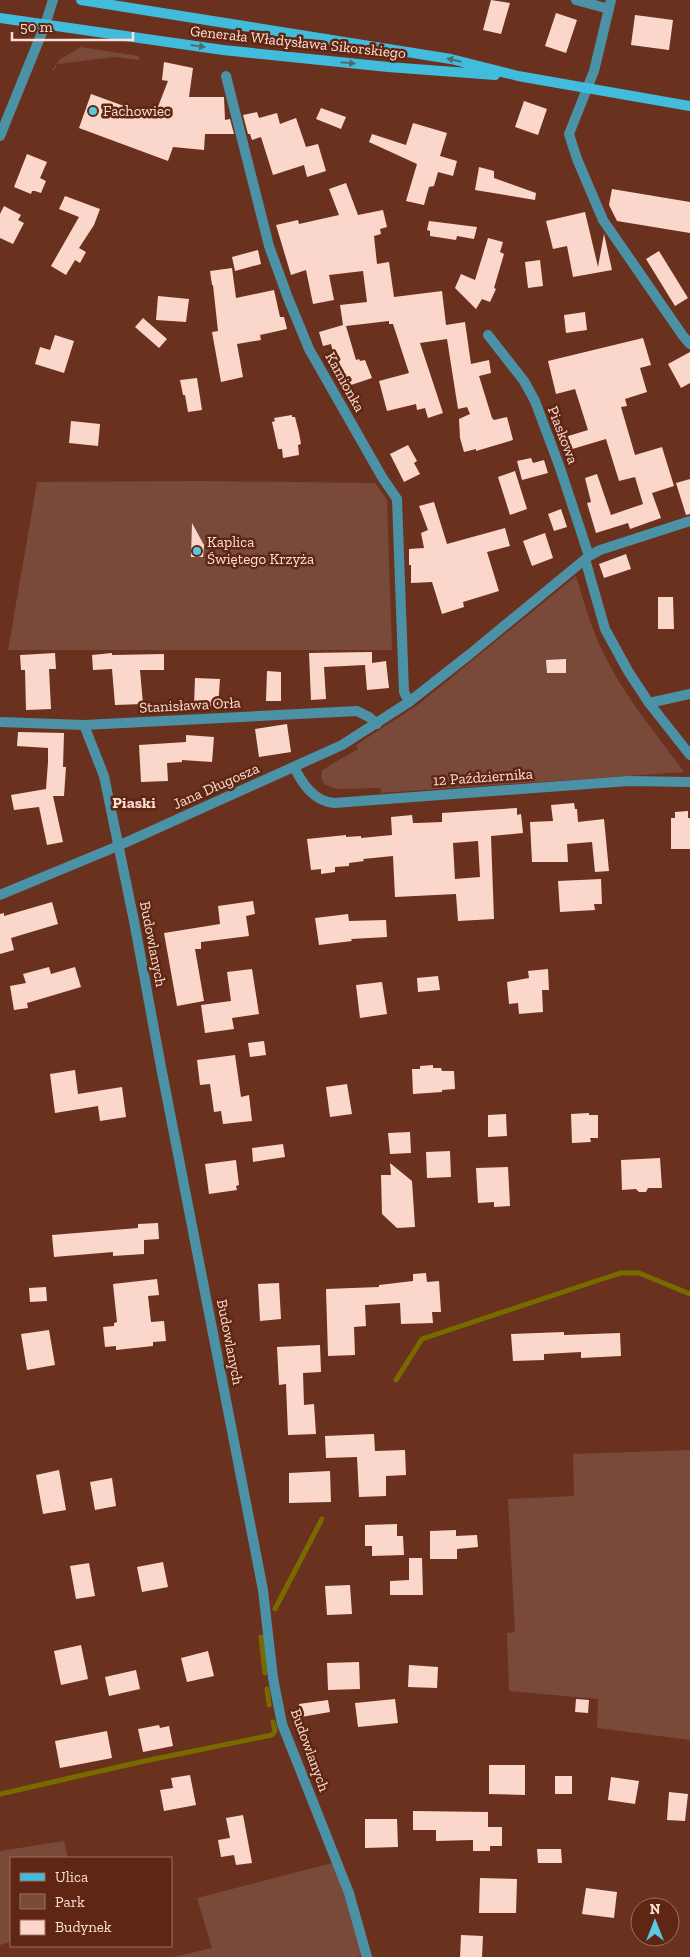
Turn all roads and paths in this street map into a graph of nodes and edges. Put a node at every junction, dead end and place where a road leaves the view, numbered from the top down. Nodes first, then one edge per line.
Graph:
1 (53, 0) edge
2 (81, 0) edge
3 (576, 0) edge
4 (610, 5) edge
5 (0, 18) edge
6 (45, 25) junction
7 (226, 76) dead end
8 (518, 76) junction
9 (589, 88) junction
10 (690, 106) edge
11 (0, 136) edge
12 (488, 335) dead end
13 (688, 338) edge
14 (690, 521) edge
15 (587, 557) junction
16 (690, 694) edge
17 (409, 702) junction
18 (649, 703) junction
19 (0, 722) edge
20 (377, 724) junction
21 (84, 725) junction
22 (690, 755) edge
23 (294, 767) junction
24 (690, 782) edge
25 (118, 846) junction
26 (0, 895) edge
27 (367, 1957) edge

1 - 6 street
8 -> 2 main road, Generała Władysława Sikorskiego
3 - 4 street
4 - 9 street
5 - 6 main road, Generała Władysława Sikorskiego
6 -> 8 main road, Generała Władysława Sikorskiego
6 - 11 street
7 - 17 street, Kamionka
8 - 9 main road, Generała Władysława Sikorskiego
9 - 10 main road, Generała Władysława Sikorskiego
9 - 13 street
12 - 15 street, Piaskowa
14 - 15 street
15 - 17 street
15 - 18 street, Piaskowa
16 - 18 street
17 - 20 street, Jana Długosza
18 - 22 street, Piaskowa
19 - 21 street, Stanisława Orła
20 - 21 street, Stanisława Orła
20 - 23 street, Jana Długosza
21 - 25 street, Budowlanych
23 - 24 street, 12 Października
23 - 25 street, Jana Długosza
25 - 26 street, Jana Długosza
25 - 27 street, Budowlanych

